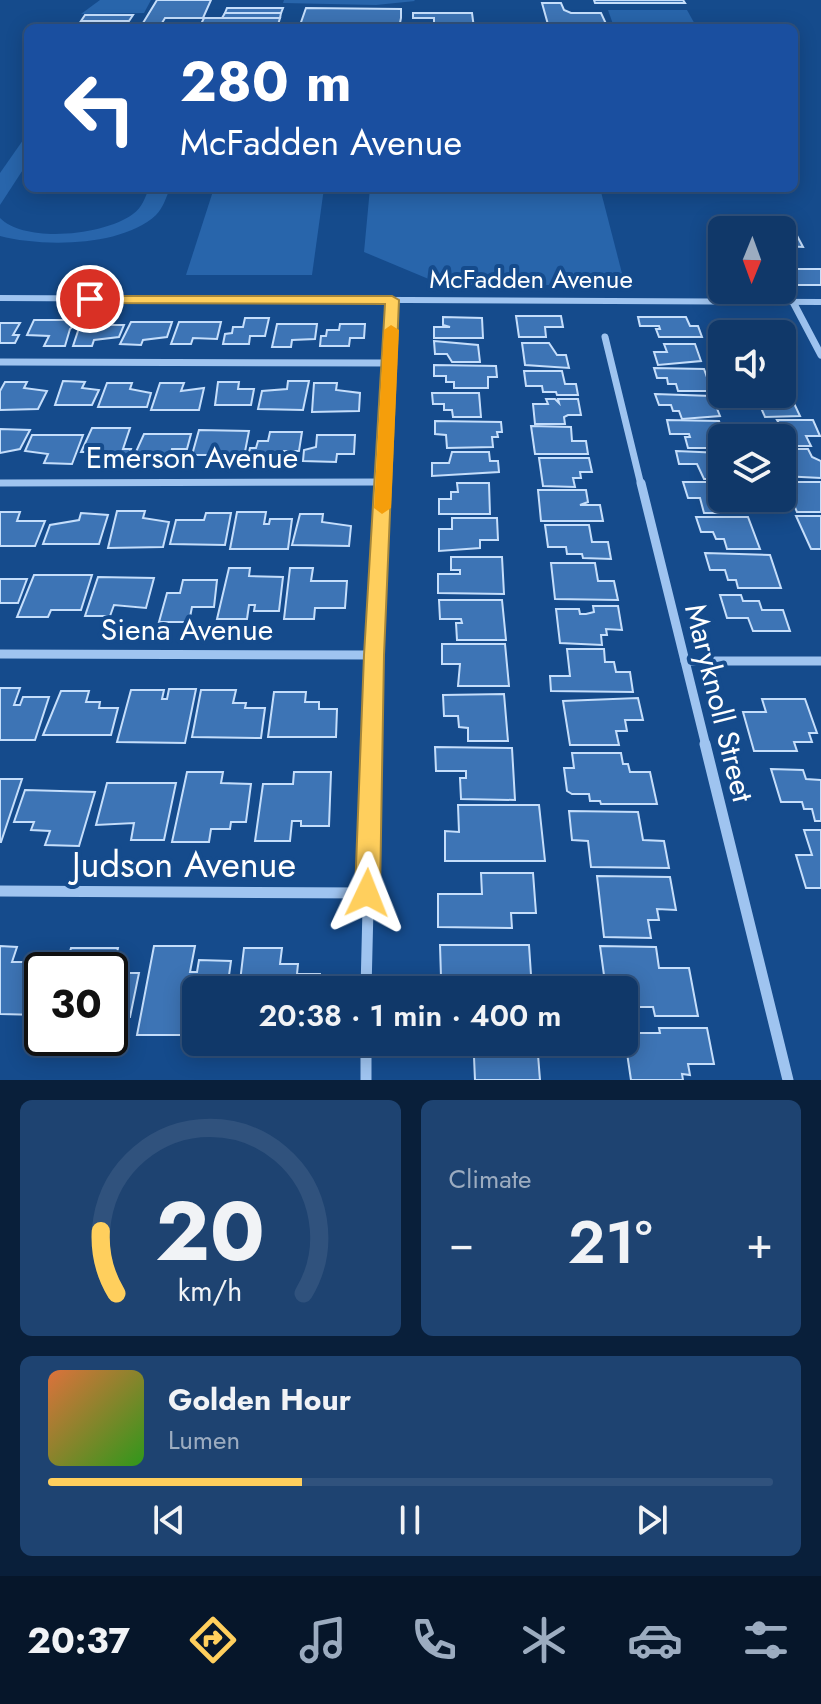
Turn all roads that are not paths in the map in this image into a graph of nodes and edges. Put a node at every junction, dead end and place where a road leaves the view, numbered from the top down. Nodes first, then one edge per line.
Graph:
1 (0, 298) edge
2 (392, 300) junction
3 (708, 302) edge
4 (796, 302) edge
5 (821, 302) edge
6 (794, 304) edge
7 (605, 337) dead end
8 (821, 355) edge
9 (0, 362) edge
10 (391, 363) junction
11 (384, 482) junction
12 (0, 483) edge
13 (0, 654) edge
14 (374, 655) junction
15 (685, 661) junction
16 (821, 661) edge
17 (0, 891) edge
18 (367, 893) junction
19 (366, 976) edge
20 (366, 1056) edge
21 (366, 1080) edge
22 (788, 1080) edge

1 - 2 street, McFadden Avenue
2 - 3 street, McFadden Avenue
2 - 10 street
4 - 5 street, McFadden Avenue
6 - 8 street
7 - 15 street, Maryknoll Street
9 - 10 street
10 - 11 street
11 - 12 street, Emerson Avenue
11 - 14 street
13 - 14 street, Siena Avenue
14 - 18 street
15 - 16 street
15 - 22 street, Maryknoll Street
17 - 18 street, Judson Avenue
18 - 19 street
20 - 21 street

